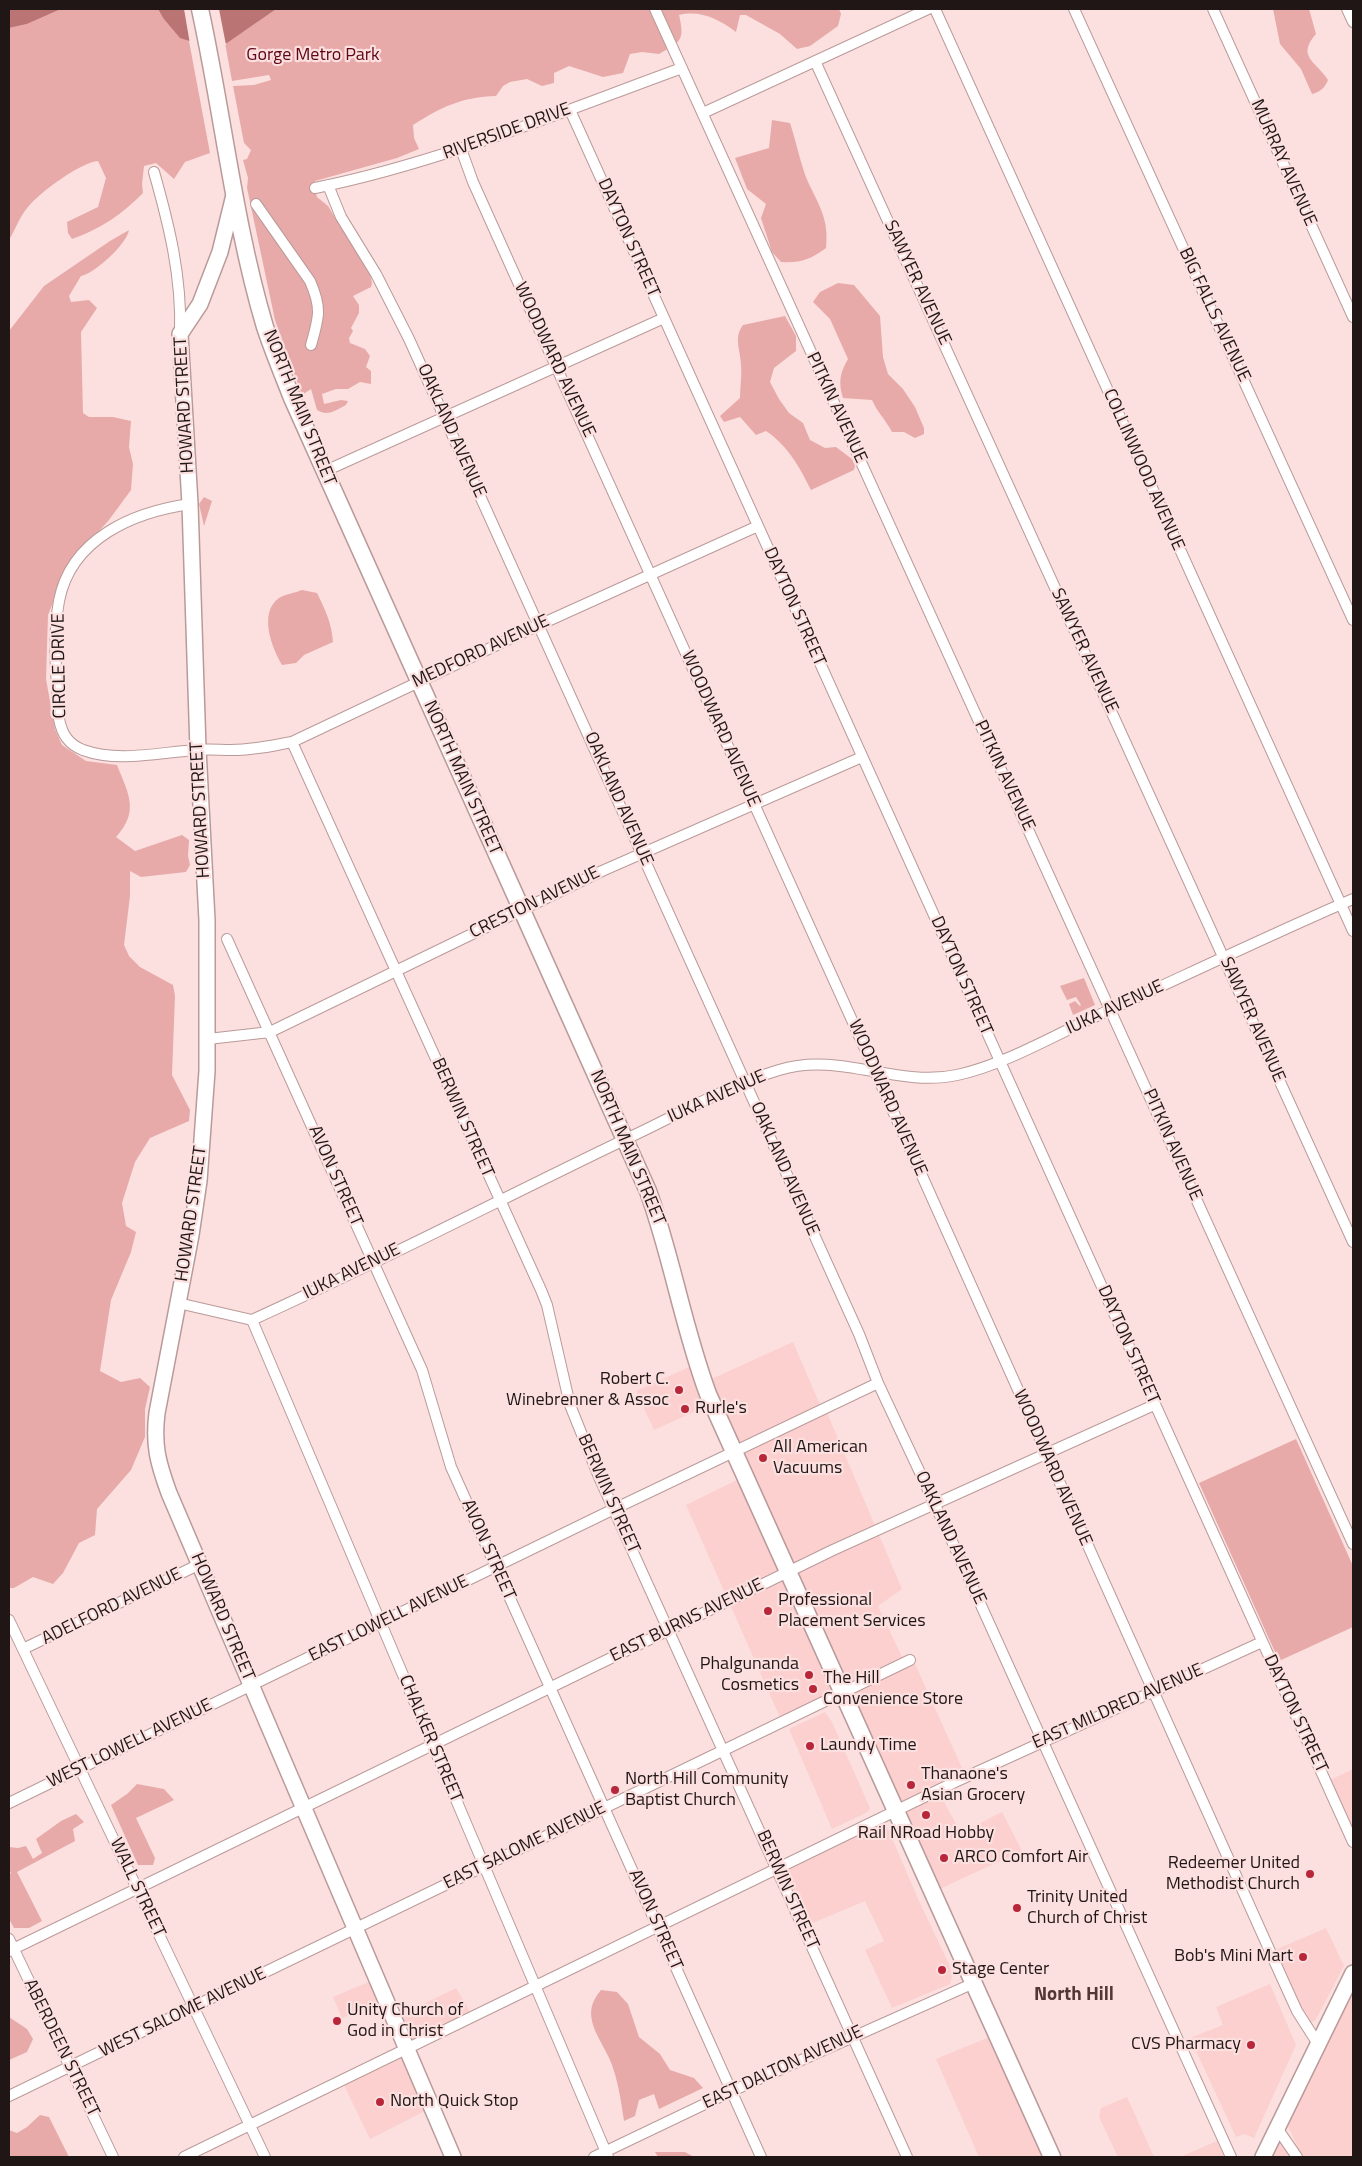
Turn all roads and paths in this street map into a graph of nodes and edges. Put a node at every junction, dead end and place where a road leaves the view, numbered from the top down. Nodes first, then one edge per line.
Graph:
1 (200, 9) edge
2 (655, 9) edge
3 (928, 9) edge
4 (935, 9) edge
5 (1074, 9) edge
6 (1213, 9) edge
7 (1347, 9) edge
8 (1353, 22) edge
9 (815, 61) junction
10 (682, 68) junction
11 (570, 110) junction
12 (702, 113) junction
13 (461, 150) junction
14 (154, 172) dead end
15 (328, 186) junction
16 (316, 188) dead end
17 (235, 191) junction
18 (256, 204) dead end
19 (1353, 317) edge
20 (664, 318) junction
21 (180, 334) junction
22 (311, 345) dead end
23 (556, 366) junction
24 (445, 417) junction
25 (323, 472) junction
26 (190, 504) junction
27 (758, 526) junction
28 (650, 574) junction
29 (1353, 620) edge
30 (539, 624) junction
31 (418, 681) junction
32 (292, 742) junction
33 (198, 750) junction
34 (862, 757) junction
35 (754, 803) junction
36 (642, 853) junction
37 (1353, 899) edge
38 (1341, 905) junction
39 (522, 911) junction
40 (1353, 931) edge
41 (227, 939) dead end
42 (1224, 958) junction
43 (396, 971) junction
44 (1110, 1010) junction
45 (270, 1032) junction
46 (208, 1039) junction
47 (1000, 1060) junction
48 (875, 1071) junction
49 (746, 1083) junction
50 (625, 1140) junction
51 (499, 1200) junction
52 (1353, 1242) edge
53 (374, 1261) junction
54 (178, 1303) junction
55 (252, 1320) junction
56 (878, 1383) junction
57 (1154, 1405) junction
58 (733, 1451) junction
59 (1046, 1454) junction
60 (934, 1504) junction
61 (614, 1509) junction
62 (1353, 1544) edge
63 (200, 1564) junction
64 (495, 1567) junction
65 (788, 1572) junction
66 (9, 1620) edge
67 (380, 1623) junction
68 (669, 1629) junction
69 (1262, 1642) junction
70 (23, 1649) junction
71 (910, 1660) dead end
72 (251, 1685) junction
73 (550, 1687) junction
74 (841, 1692) junction
75 (1153, 1692) junction
76 (1043, 1741) junction
77 (432, 1745) junction
78 (724, 1750) junction
79 (80, 1769) junction
80 (9, 1803) edge
81 (305, 1807) junction
82 (604, 1808) junction
83 (897, 1812) junction
84 (1353, 1842) edge
85 (486, 1865) junction
86 (778, 1870) junction
87 (137, 1889) junction
88 (658, 1927) junction
89 (357, 1929) junction
90 (9, 1939) edge
91 (11, 1950) edge
92 (1353, 1973) edge
93 (974, 1983) junction
94 (537, 1986) junction
95 (193, 2008) junction
96 (852, 2036) junction
97 (1318, 2044) junction
98 (408, 2049) junction
99 (70, 2068) junction
100 (732, 2091) junction
101 (9, 2096) edge
102 (249, 2126) junction
103 (1277, 2128) junction
104 (607, 2154) edge
105 (114, 2157) edge
106 (184, 2157) edge
107 (265, 2157) edge
108 (453, 2157) edge
109 (594, 2157) edge
110 (761, 2157) edge
111 (907, 2157) edge
112 (1052, 2157) edge
113 (1230, 2157) edge
114 (1263, 2157) edge
115 (1297, 2157) edge

1 - 17 main road, NORTH MAIN STREET
2 - 10 street, PITKIN AVENUE
3 - 9 street
4 - 38 street, COLLINWOOD AVENUE
5 - 29 street, BIG FALLS AVENUE
6 - 19 street, MURRAY AVENUE
7 - 8 street
9 - 12 street
9 - 42 street, SAWYER AVENUE
10 - 11 street, RIVERSIDE DRIVE
10 - 12 street, PITKIN AVENUE
11 - 13 street, RIVERSIDE DRIVE
11 - 20 street, DAYTON STREET
12 - 44 street, PITKIN AVENUE
13 - 15 street, RIVERSIDE DRIVE
13 - 23 street, WOODWARD AVENUE
14 - 21 street, HOWARD STREET
15 - 16 street, RIVERSIDE DRIVE
15 - 24 street, OAKLAND AVENUE
17 - 21 main road
17 - 25 main road, NORTH MAIN STREET
18 - 22 street
20 - 23 street
20 - 27 street, DAYTON STREET
21 - 26 main road, HOWARD STREET
23 - 24 street
23 - 28 street, WOODWARD AVENUE
24 - 25 street
24 - 30 street, OAKLAND AVENUE
25 - 31 main road, NORTH MAIN STREET
26 - 33 main road, HOWARD STREET
26 - 33 street, CIRCLE DRIVE
27 - 28 street, MEDFORD AVENUE
27 - 34 street, DAYTON STREET
28 - 30 street, MEDFORD AVENUE
28 - 35 street, WOODWARD AVENUE
30 - 31 street, MEDFORD AVENUE
30 - 36 street, OAKLAND AVENUE
31 - 32 street, MEDFORD AVENUE
31 - 39 main road, NORTH MAIN STREET
32 - 33 street, MEDFORD AVENUE
32 - 43 street, BERWIN STREET
33 - 46 main road, HOWARD STREET
34 - 35 street, CRESTON AVENUE
34 - 47 street, DAYTON STREET
35 - 36 street, CRESTON AVENUE
35 - 48 street, WOODWARD AVENUE
36 - 39 street, CRESTON AVENUE
36 - 49 street, OAKLAND AVENUE
37 - 38 street, IUKA AVENUE
38 - 40 street, COLLINWOOD AVENUE
38 - 42 street, IUKA AVENUE
39 - 43 street, CRESTON AVENUE
39 - 50 main road, NORTH MAIN STREET
41 - 45 street, AVON STREET
42 - 44 street, IUKA AVENUE
42 - 52 street, SAWYER AVENUE
43 - 45 street, CRESTON AVENUE
43 - 51 street, BERWIN STREET
44 - 47 street, IUKA AVENUE
44 - 62 street, PITKIN AVENUE
45 - 46 street, CRESTON AVENUE
45 - 53 street, AVON STREET
46 - 54 main road, HOWARD STREET
47 - 48 street, IUKA AVENUE
47 - 57 street, DAYTON STREET
48 - 49 street, IUKA AVENUE
48 - 59 street, WOODWARD AVENUE
49 - 50 street, IUKA AVENUE
49 - 56 street, OAKLAND AVENUE
50 - 51 street, IUKA AVENUE
50 - 58 main road, NORTH MAIN STREET
51 - 53 street, IUKA AVENUE
51 - 61 street, BERWIN STREET
53 - 55 street, IUKA AVENUE
53 - 64 street, AVON STREET
54 - 55 street
54 - 63 main road, HOWARD STREET
55 - 67 street, CHALKER STREET
56 - 58 street, EAST LOWELL AVENUE
56 - 60 street, OAKLAND AVENUE
57 - 59 street, EAST BURNS AVENUE
57 - 69 street, DAYTON STREET
58 - 61 street, EAST LOWELL AVENUE
58 - 65 main road, NORTH MAIN STREET
59 - 60 street, EAST BURNS AVENUE
59 - 75 street, WOODWARD AVENUE
60 - 65 street, EAST BURNS AVENUE
60 - 76 street, OAKLAND AVENUE
61 - 64 street, EAST LOWELL AVENUE
61 - 68 street, BERWIN STREET
63 - 70 street, ADELFORD AVENUE
63 - 72 main road, HOWARD STREET
64 - 67 street, EAST LOWELL AVENUE
64 - 73 street, AVON STREET
65 - 68 street, EAST BURNS AVENUE
65 - 74 main road, NORTH MAIN STREET
66 - 70 street, WALL STREET
67 - 72 street, EAST LOWELL AVENUE
67 - 77 street, CHALKER STREET
68 - 73 street, EAST BURNS AVENUE
68 - 78 street, BERWIN STREET
69 - 75 street, EAST MILDRED AVENUE
69 - 84 street, DAYTON STREET
70 - 79 street, WALL STREET
71 - 74 street, EAST SALOME AVENUE
72 - 79 street, WEST LOWELL AVENUE
72 - 81 main road, HOWARD STREET
73 - 77 street, EAST BURNS AVENUE
73 - 82 street, AVON STREET
74 - 78 street, EAST SALOME AVENUE
74 - 83 main road, NORTH MAIN STREET
75 - 76 street, EAST MILDRED AVENUE
75 - 97 street, WOODWARD AVENUE
76 - 83 street, EAST MILDRED AVENUE
76 - 113 street, OAKLAND AVENUE
77 - 81 street, EAST BURNS AVENUE
77 - 85 street, CHALKER STREET
78 - 82 street, EAST SALOME AVENUE
78 - 86 street, BERWIN STREET
79 - 80 street, WEST LOWELL AVENUE
79 - 87 street, WALL STREET
81 - 87 street, EAST BURNS AVENUE
81 - 89 main road, HOWARD STREET
82 - 85 street, EAST SALOME AVENUE
82 - 88 street, AVON STREET
83 - 86 street, EAST MILDRED AVENUE
83 - 93 main road, NORTH MAIN STREET
85 - 89 street, EAST SALOME AVENUE
85 - 94 street, CHALKER STREET
86 - 88 street, EAST MILDRED AVENUE
86 - 96 street, BERWIN STREET
87 - 91 street, EAST BURNS AVENUE
87 - 95 street, WALL STREET
88 - 94 street, EAST MILDRED AVENUE
88 - 100 street, AVON STREET
89 - 95 street, WEST SALOME AVENUE
89 - 98 main road, HOWARD STREET
90 - 91 street, ABERDEEN STREET
91 - 99 street, ABERDEEN STREET
92 - 97 main road
93 - 96 street, EAST DALTON AVENUE
93 - 112 main road, NORTH MAIN STREET
94 - 98 street, EAST MILDRED AVENUE
94 - 104 street, CHALKER STREET
95 - 99 street, WEST SALOME AVENUE
95 - 102 street, WALL STREET
96 - 100 street, EAST DALTON AVENUE
96 - 111 street, BERWIN STREET
97 - 103 main road
98 - 102 street, EAST MILDRED AVENUE
98 - 108 main road, HOWARD STREET
99 - 101 street, WEST SALOME AVENUE
99 - 105 street, ABERDEEN STREET
100 - 104 street, EAST DALTON AVENUE
100 - 110 street, AVON STREET
102 - 106 street, EAST MILDRED AVENUE
102 - 107 street, WALL STREET
103 - 114 main road
103 - 115 street
104 - 109 street, EAST DALTON AVENUE

